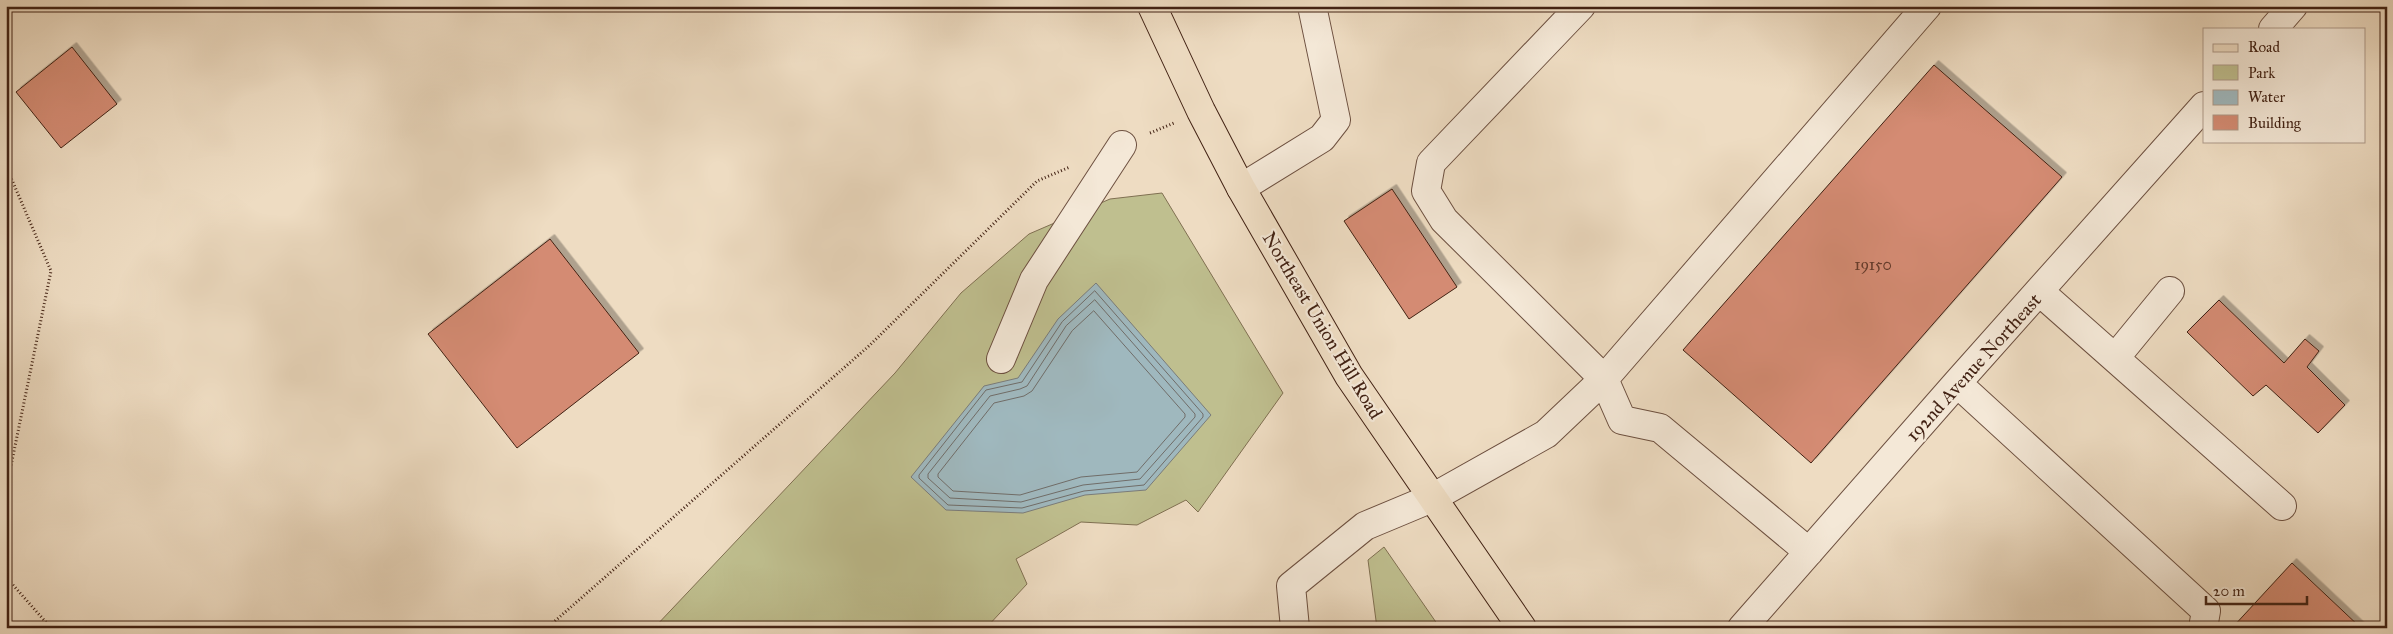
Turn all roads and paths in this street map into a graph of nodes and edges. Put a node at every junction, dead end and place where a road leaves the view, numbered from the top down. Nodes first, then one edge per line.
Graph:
1 (1152, 6) edge
2 (1312, 6) edge
3 (1581, 6) edge
4 (1927, 6) edge
5 (2293, 6) edge
6 (2274, 28) edge
7 (2203, 107) edge
8 (1201, 111) junction
9 (1122, 144) joint
10 (6, 166) edge
11 (1071, 166) dead end
12 (1241, 188) junction
13 (2170, 290) dead end
14 (2040, 292) junction
15 (2115, 358) junction
16 (1001, 359) dead end
17 (1604, 379) junction
18 (1957, 382) junction
19 (6, 490) edge
20 (1432, 498) junction
21 (2282, 506) dead end
22 (1809, 552) junction
23 (6, 577) edge
24 (51, 628) edge
25 (547, 628) edge
26 (1295, 628) edge
27 (1522, 628) edge
28 (1742, 628) edge
29 (2203, 628) edge

1 - 8 main road, Northeast Union Hill Road
2 - 12 street
3 - 17 street
4 - 17 street
5 - 6 street
7 - 14 street, 192nd Avenue Northeast
8 - 9 path
8 - 12 main road, Northeast Union Hill Road
9 - 16 street
10 - 19 path
11 - 25 path
12 - 20 main road, Northeast Union Hill Road
13 - 15 street
14 - 15 street
14 - 18 street, 192nd Avenue Northeast
15 - 21 street
17 - 20 street
17 - 22 street
18 - 22 street, 192nd Avenue Northeast
18 - 29 street
20 - 26 street
20 - 27 main road, Northeast Union Hill Road
22 - 28 street, 192nd Avenue Northeast
23 - 24 path

